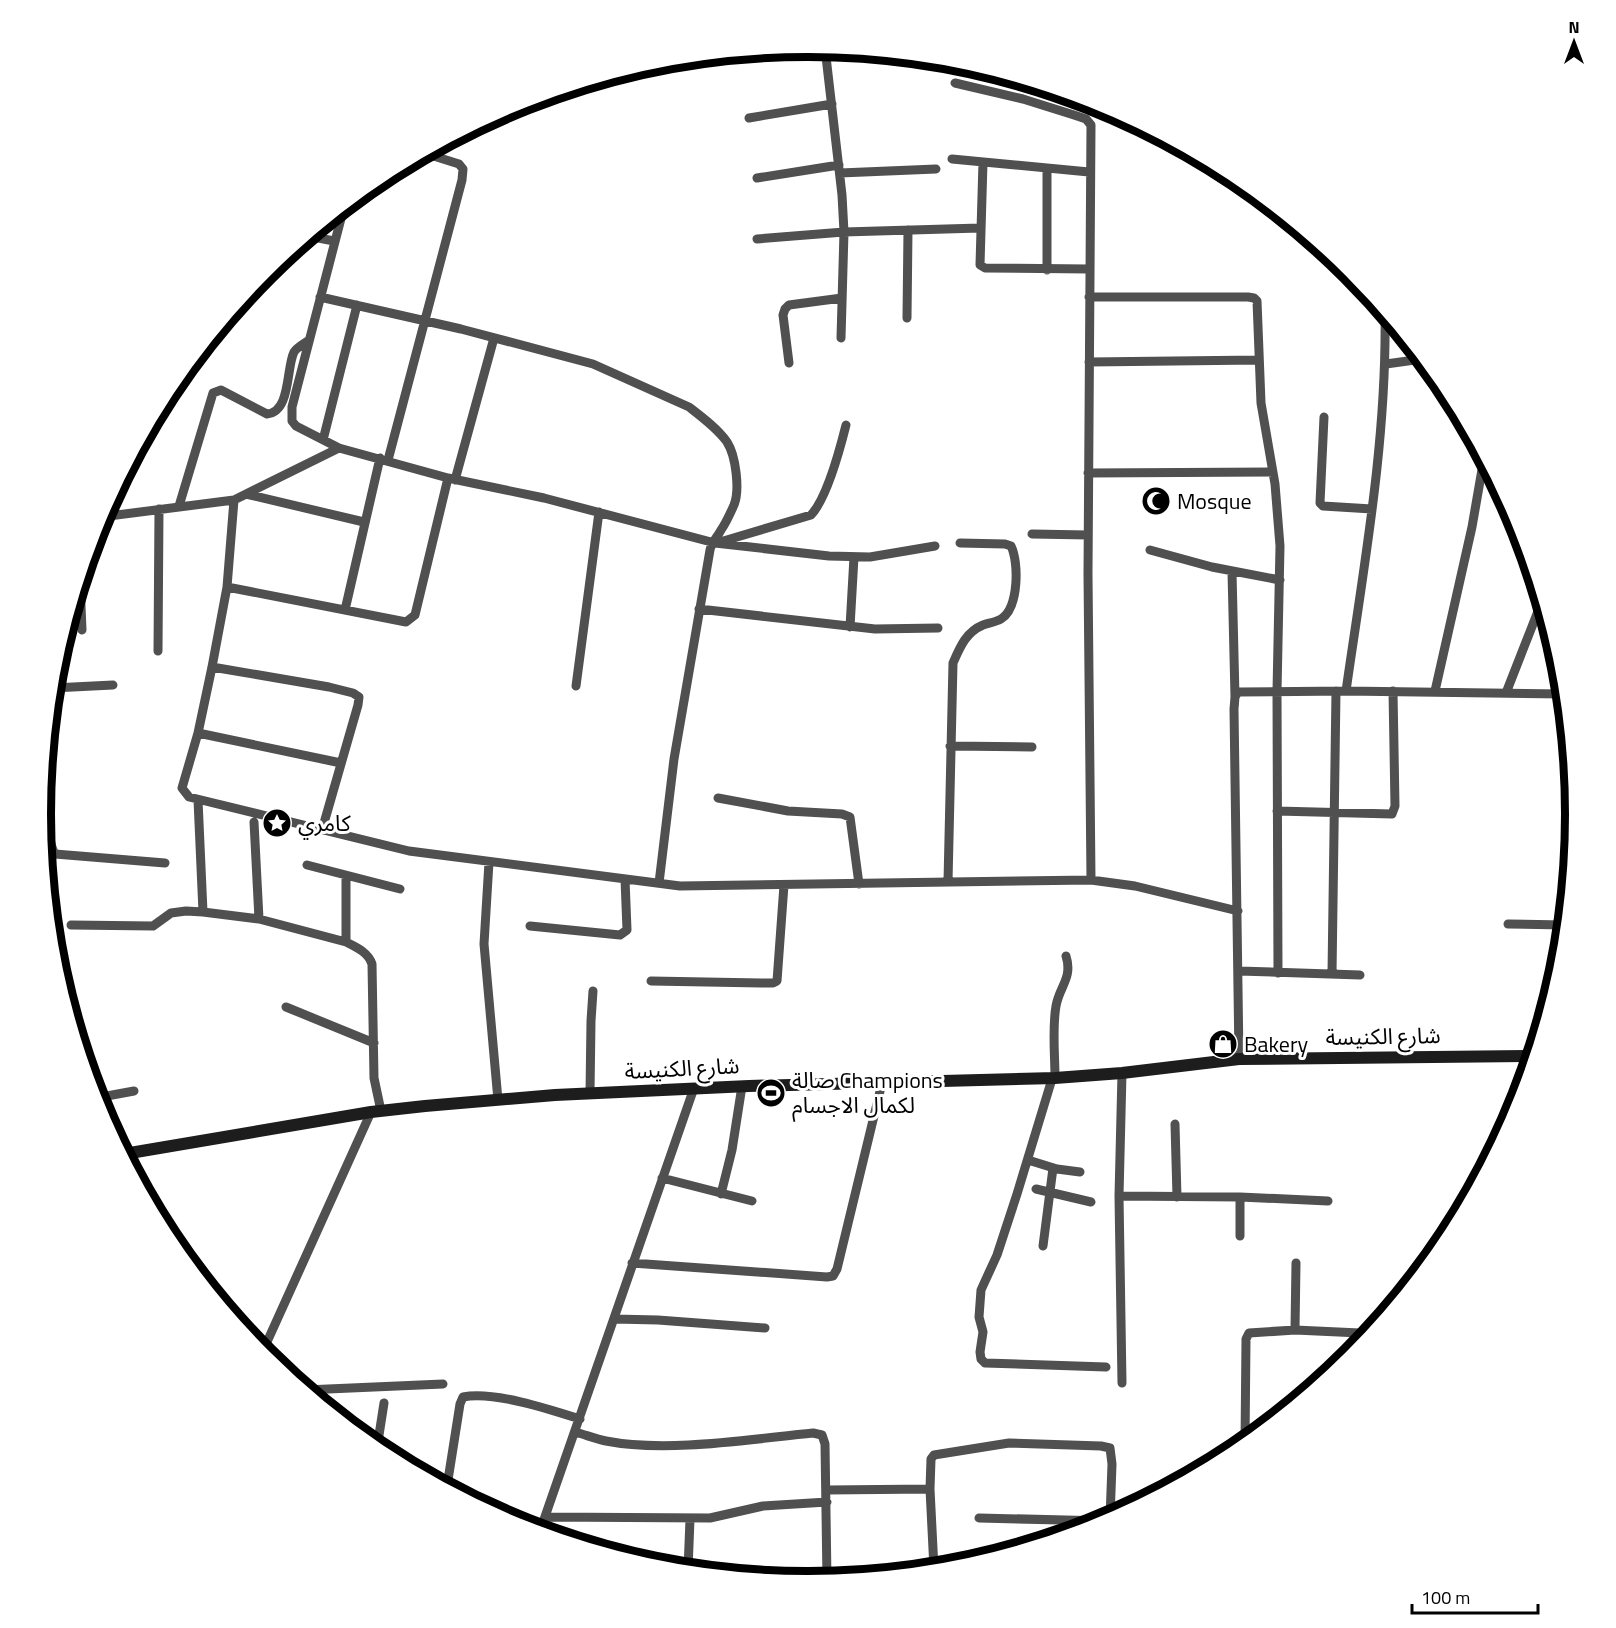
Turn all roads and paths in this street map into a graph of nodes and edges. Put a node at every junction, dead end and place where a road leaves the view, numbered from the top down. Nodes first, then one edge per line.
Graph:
1 (826, 58) edge
2 (955, 83) dead end
3 (832, 104) junction
4 (749, 118) dead end
5 (434, 156) edge
6 (952, 159) dead end
7 (983, 162) junction
8 (1047, 168) junction
9 (839, 169) junction
10 (936, 169) dead end
11 (1089, 172) junction
12 (756, 178) dead end
13 (341, 218) edge
14 (980, 228) junction
15 (908, 230) junction
16 (844, 232) junction
17 (318, 238) edge
18 (757, 239) dead end
19 (334, 241) junction
20 (1089, 269) junction
21 (1047, 270) junction
22 (320, 297) junction
23 (1089, 297) junction
24 (843, 298) junction
25 (357, 305) junction
26 (907, 318) dead end
27 (426, 321) junction
28 (1385, 325) edge
29 (494, 338) junction
30 (841, 338) dead end
31 (309, 340) junction
32 (1258, 360) junction
33 (1414, 360) edge
34 (1089, 362) junction
35 (789, 363) dead end
36 (1386, 364) junction
37 (1324, 417) dead end
38 (846, 425) dead end
39 (323, 440) junction
40 (339, 448) junction
41 (384, 459) junction
42 (1482, 470) edge
43 (1273, 472) junction
44 (1088, 473) junction
45 (452, 479) junction
46 (246, 494) junction
47 (234, 500) junction
48 (178, 506) junction
49 (159, 509) junction
50 (1372, 509) junction
51 (599, 512) junction
52 (113, 515) edge
53 (364, 522) junction
54 (1032, 534) dead end
55 (1088, 535) junction
56 (713, 543) junction
57 (960, 543) dead end
58 (935, 546) dead end
59 (1150, 550) dead end
60 (854, 556) junction
61 (1232, 572) junction
62 (1280, 580) junction
63 (227, 587) junction
64 (81, 605) edge
65 (699, 609) junction
66 (345, 610) junction
67 (1538, 613) edge
68 (850, 627) junction
69 (938, 628) dead end
70 (82, 630) dead end
71 (158, 651) dead end
72 (212, 667) junction
73 (114, 685) dead end
74 (576, 686) dead end
75 (62, 688) edge
76 (1336, 691) junction
77 (1346, 691) junction
78 (1393, 691) junction
79 (1435, 691) junction
80 (1276, 692) junction
81 (1506, 693) junction
82 (1555, 694) edge
83 (1235, 696) junction
84 (198, 733) junction
85 (950, 746) junction
86 (1032, 747) dead end
87 (341, 764) junction
88 (718, 798) dead end
89 (198, 800) junction
90 (1277, 811) junction
91 (1334, 814) junction
92 (254, 822) dead end
93 (322, 830) junction
94 (52, 848) edge
95 (489, 862) junction
96 (165, 863) dead end
97 (307, 865) dead end
98 (346, 876) junction
99 (625, 879) junction
100 (1091, 880) junction
101 (948, 882) junction
102 (659, 883) junction
103 (859, 884) junction
104 (784, 885) junction
105 (400, 889) dead end
106 (1238, 911) junction
107 (202, 912) junction
108 (259, 919) junction
109 (1508, 924) dead end
110 (1557, 924) edge
111 (71, 925) dead end
112 (530, 926) dead end
113 (346, 942) junction
114 (1066, 956) dead end
115 (1239, 971) junction
116 (1278, 972) junction
117 (1332, 974) junction
118 (1360, 975) dead end
119 (651, 981) dead end
120 (593, 991) dead end
121 (286, 1007) dead end
122 (374, 1043) junction
123 (1525, 1056) edge
124 (1239, 1059) junction
125 (1122, 1073) junction
126 (1053, 1079) junction
127 (882, 1083) junction
128 (742, 1086) junction
129 (694, 1088) junction
130 (134, 1091) dead end
131 (590, 1093) junction
132 (106, 1096) edge
133 (498, 1100) junction
134 (376, 1112) junction
135 (1175, 1124) dead end
136 (131, 1153) edge
137 (1028, 1160) junction
138 (1053, 1168) junction
139 (1080, 1172) dead end
140 (662, 1178) junction
141 (1036, 1188) dead end
142 (1050, 1192) junction
143 (721, 1194) junction
144 (1119, 1196) junction
145 (1177, 1197) junction
146 (1240, 1197) junction
147 (752, 1201) dead end
148 (1328, 1201) dead end
149 (1091, 1202) dead end
150 (1240, 1236) dead end
151 (1043, 1246) dead end
152 (632, 1263) junction
153 (1296, 1263) dead end
154 (614, 1319) junction
155 (765, 1328) dead end
156 (1295, 1330) junction
157 (1358, 1333) edge
158 (267, 1343) edge
159 (1106, 1367) dead end
160 (1122, 1383) dead end
161 (443, 1384) dead end
162 (316, 1389) edge
163 (384, 1403) dead end
164 (580, 1419) junction
165 (576, 1432) junction
166 (1245, 1432) edge
167 (379, 1437) edge
168 (448, 1480) dead end
169 (930, 1489) junction
170 (827, 1490) junction
171 (827, 1502) junction
172 (1110, 1508) edge
173 (545, 1517) junction
174 (979, 1518) dead end
175 (690, 1519) junction
176 (1079, 1520) edge
177 (543, 1523) edge
178 (934, 1560) edge
179 (688, 1561) edge
180 (827, 1570) edge

1 - 3 street
2 - 11 street
3 - 4 street
3 - 9 street
5 - 27 street
6 - 7 street
7 - 8 street
7 - 14 street
8 - 11 street
8 - 21 street
9 - 10 street
9 - 12 street
9 - 16 street
11 - 20 street
13 - 19 street
14 - 15 street
14 - 21 street
15 - 16 street
15 - 26 street
16 - 18 street
16 - 24 street
17 - 19 street
19 - 22 street
20 - 21 street
20 - 23 street
22 - 25 street
22 - 31 street
23 - 32 street
23 - 34 street
24 - 30 street
24 - 35 street
25 - 27 street
25 - 39 street
27 - 29 street
27 - 41 street
28 - 36 street
29 - 45 street
29 - 56 street
31 - 39 street
31 - 48 street
32 - 34 street
32 - 43 street
33 - 36 street
34 - 44 street
36 - 50 street
37 - 50 street
38 - 56 street
39 - 40 street
40 - 41 street
40 - 46 street
41 - 45 street
41 - 53 street
42 - 79 street
43 - 44 street
43 - 62 street
44 - 55 street
45 - 51 street
45 - 66 street
46 - 47 street
46 - 53 street
47 - 48 street
47 - 63 street
48 - 49 street
49 - 52 street
49 - 71 street
50 - 77 street
51 - 56 street
51 - 74 street
53 - 66 street
54 - 55 street
55 - 100 street
56 - 60 street
56 - 65 street
57 - 85 street
58 - 60 street
59 - 61 street
60 - 68 street
61 - 62 street
61 - 83 street
62 - 80 street
63 - 66 street
63 - 72 street
64 - 70 street
65 - 68 street
65 - 102 street
67 - 81 street
68 - 69 street
72 - 84 street
72 - 87 street
73 - 75 street
76 - 77 street
76 - 80 street
76 - 91 street
77 - 78 street
78 - 79 street
78 - 91 street
79 - 81 street
80 - 83 street
80 - 90 street
81 - 82 street
83 - 106 street
84 - 87 street
84 - 89 street
85 - 86 street
85 - 101 street
87 - 93 street
88 - 103 street
89 - 93 street
89 - 107 street
90 - 91 street
90 - 116 street
91 - 117 street
92 - 108 street
93 - 95 street
94 - 96 street
95 - 99 street
95 - 133 street
97 - 98 street
98 - 105 street
98 - 113 street
99 - 102 street
99 - 112 street
100 - 101 street
100 - 106 street
101 - 103 street
102 - 104 street
103 - 104 street
104 - 119 street
106 - 115 street
107 - 108 street
107 - 111 street
108 - 113 street
109 - 110 street
113 - 122 street
114 - 126 street
115 - 116 street
115 - 124 street
116 - 117 street
117 - 118 street
120 - 131 street
121 - 122 street
122 - 134 street
123 - 124 main road, شارع الكنيسة
124 - 125 main road, شارع الكنيسة
125 - 126 main road, شارع الكنيسة
125 - 144 street
126 - 127 main road, شارع الكنيسة
126 - 137 street
127 - 128 main road, شارع الكنيسة
127 - 152 street
128 - 129 main road, شارع الكنيسة
128 - 143 street
129 - 131 main road, شارع الكنيسة
129 - 140 street
130 - 132 street
131 - 133 main road, شارع الكنيسة
133 - 134 main road, شارع الكنيسة
134 - 136 main road, شارع الكنيسة
134 - 158 street
135 - 145 street
137 - 138 street
137 - 159 street
138 - 139 street
138 - 142 street
140 - 143 street
140 - 152 street
141 - 142 street
142 - 149 street
142 - 151 street
143 - 147 street
144 - 145 street
144 - 160 street
145 - 146 street
146 - 148 street
146 - 150 street
152 - 154 street
153 - 156 street
154 - 155 street
154 - 164 street
156 - 157 street
156 - 166 street
161 - 162 street
163 - 167 street
164 - 165 street
164 - 168 street
165 - 170 street
165 - 173 street
169 - 170 street
169 - 172 street
169 - 178 street
170 - 171 street
171 - 175 street
171 - 180 street
173 - 175 street
173 - 177 street
174 - 176 street
175 - 179 street

